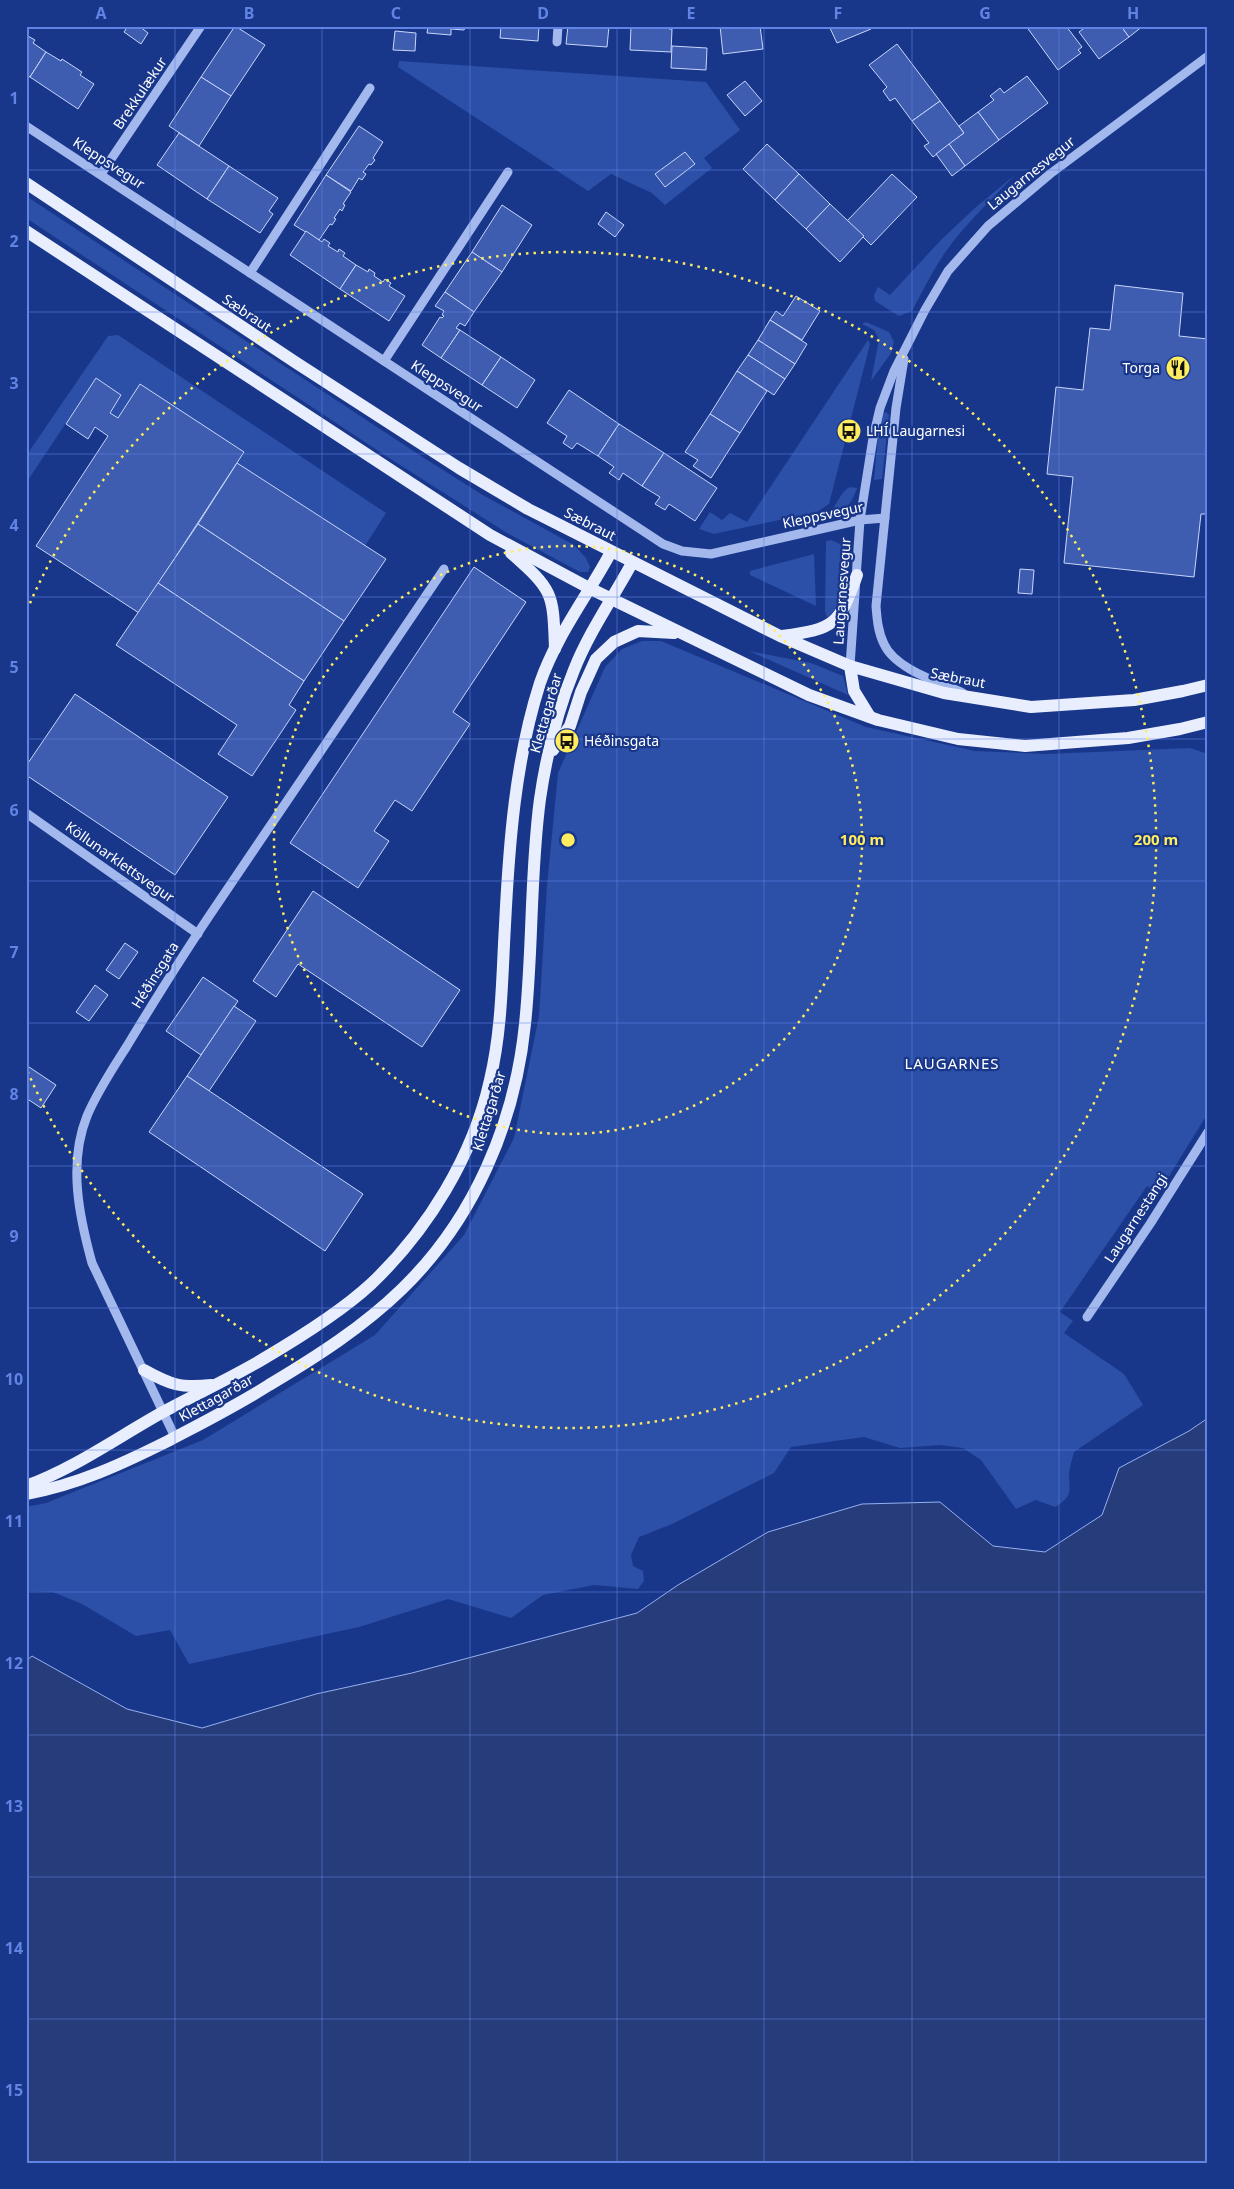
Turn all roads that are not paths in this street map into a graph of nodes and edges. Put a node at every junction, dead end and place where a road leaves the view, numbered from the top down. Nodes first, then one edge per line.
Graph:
1 (201, 26) edge
2 (558, 26) edge
3 (557, 42) dead end
4 (1208, 56) edge
5 (370, 88) dead end
6 (26, 126) edge
7 (508, 172) dead end
8 (101, 174) junction
9 (26, 183) edge
10 (26, 231) edge
11 (250, 273) junction
12 (907, 344) junction
13 (384, 361) junction
14 (885, 518) junction
15 (860, 520) junction
16 (490, 535) junction
17 (610, 552) junction
18 (632, 563) junction
19 (444, 569) dead end
20 (857, 575) junction
21 (591, 589) junction
22 (612, 600) junction
23 (679, 634) junction
24 (780, 636) junction
25 (555, 649) junction
26 (850, 666) junction
27 (1208, 685) edge
28 (974, 698) junction
29 (870, 717) junction
30 (1208, 722) edge
31 (550, 754) junction
32 (26, 813) edge
33 (198, 934) junction
34 (1207, 1133) edge
35 (1087, 1317) dead end
36 (144, 1370) junction
37 (218, 1384) junction
38 (164, 1412) junction
39 (176, 1437) junction
40 (26, 1486) edge
41 (26, 1494) edge

1 - 8 street, Brekkulækur
2 - 3 street
4 - 12 street, Laugarnesvegur
5 - 11 street
6 - 8 street, Kleppsvegur
7 - 13 street
8 - 11 street, Kleppsvegur
9 - 17 main road, Sæbraut
10 - 16 main road
11 - 13 street, Kleppsvegur
12 - 14 street, Laugarnesvegur
12 - 15 street, Laugarnesvegur
13 - 15 street, Kleppsvegur
14 - 15 street, Kleppsvegur
14 - 28 street, Laugarnesvegur
15 - 20 street, Laugarnesvegur
16 - 21 main road
16 - 25 main road
17 - 18 main road, Sæbraut
17 - 21 main road, Klettagarðar
18 - 22 main road, Klettagarðar
18 - 24 main road, Sæbraut
19 - 33 street, Héðinsgata
20 - 24 main road
20 - 26 street, Laugarnesvegur
21 - 22 main road
21 - 25 main road, Klettagarðar
22 - 23 main road
22 - 31 main road, Klettagarðar
23 - 29 main road
23 - 31 main road
24 - 26 main road, Sæbraut
25 - 37 main road, Klettagarðar
26 - 28 main road, Sæbraut
26 - 29 main road
27 - 28 main road, Sæbraut
29 - 30 main road
31 - 39 main road, Klettagarðar
32 - 33 street, Köllunarklettsvegur
33 - 36 street, Héðinsgata
34 - 35 street, Laugarnestangi
36 - 37 main road
36 - 38 street, Héðinsgata
37 - 38 main road, Klettagarðar
38 - 39 street, Héðinsgata
38 - 40 main road, Klettagarðar
39 - 41 main road, Klettagarðar

